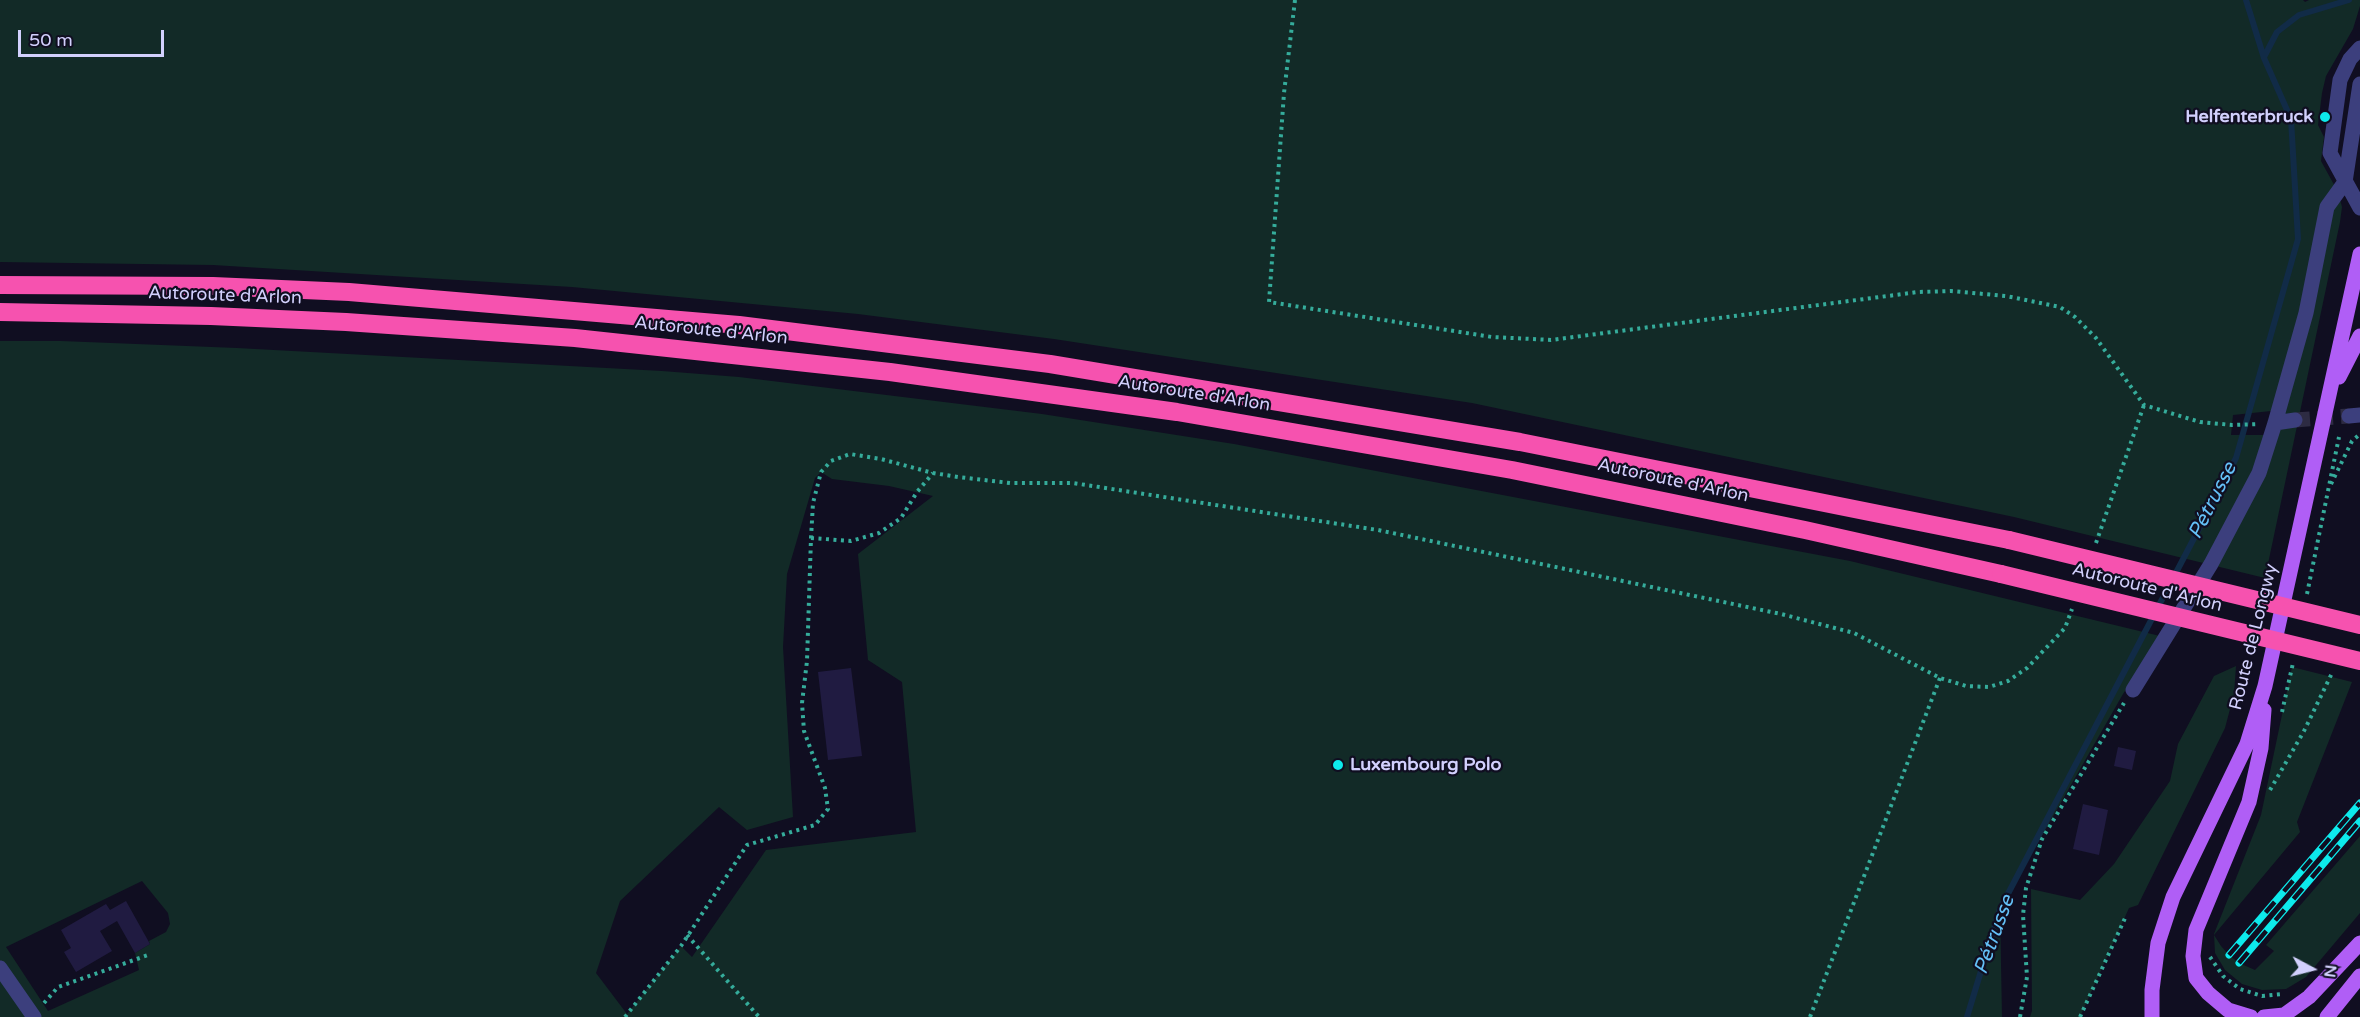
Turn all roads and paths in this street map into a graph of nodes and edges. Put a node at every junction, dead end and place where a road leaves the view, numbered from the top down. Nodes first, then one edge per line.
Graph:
1 (1294, 0) edge
2 (2360, 48) edge
3 (2360, 84) edge
4 (2345, 182) junction
5 (2360, 208) edge
6 (2360, 254) edge
7 (0, 285) edge
8 (0, 312) edge
9 (2360, 336) edge
10 (2329, 395) junction
11 (2144, 405) junction
12 (2295, 420) tunnel mouth
13 (2271, 423) junction
14 (2340, 433) dead end
15 (2360, 434) edge
16 (933, 473) junction
17 (2328, 490) junction
18 (2098, 537) dead end
19 (811, 538) junction
20 (2308, 588) dead end
21 (2070, 614) dead end
22 (2360, 626) edge
23 (2360, 662) edge
24 (2336, 668) dead end
25 (1940, 678) junction
26 (2265, 686) junction
27 (2133, 690) joint
28 (2268, 793) dead end
29 (2126, 916) dead end
30 (687, 935) junction
31 (2360, 943) edge
32 (2210, 948) dead end
33 (151, 954) dead end
34 (0, 968) edge
35 (2360, 976) edge
36 (2289, 993) dead end
37 (34, 1016) edge
38 (625, 1017) edge
39 (759, 1017) edge
40 (1810, 1017) edge
41 (2020, 1017) edge
42 (2080, 1017) edge
43 (2152, 1017) edge
44 (2251, 1017) edge
45 (2264, 1017) edge
46 (2327, 1017) edge

1 - 11 path
2 - 4 street
3 - 4 street
4 - 5 street
4 - 13 street
6 - 10 main road, Route de Longwy
7 - 22 highway, Autoroute d'Arlon, bridge
8 - 23 highway, Autoroute d'Arlon, bridge
9 - 10 main road
10 - 26 main road, Route de Longwy
11 - 13 path
11 - 18 path
12 - 13 street
13 - 27 street
14 - 17 path
15 - 17 path
16 - 19 path
16 - 19 path
16 - 25 path
17 - 20 path
19 - 30 path
21 - 25 path
24 - 28 path
25 - 40 path
26 - 43 main road, Route de Longwy
26 - 44 main road
27 - 41 path
29 - 42 path
30 - 38 path
30 - 39 path
31 - 45 main road
32 - 36 path
33 - 37 path
34 - 37 street
35 - 46 main road

